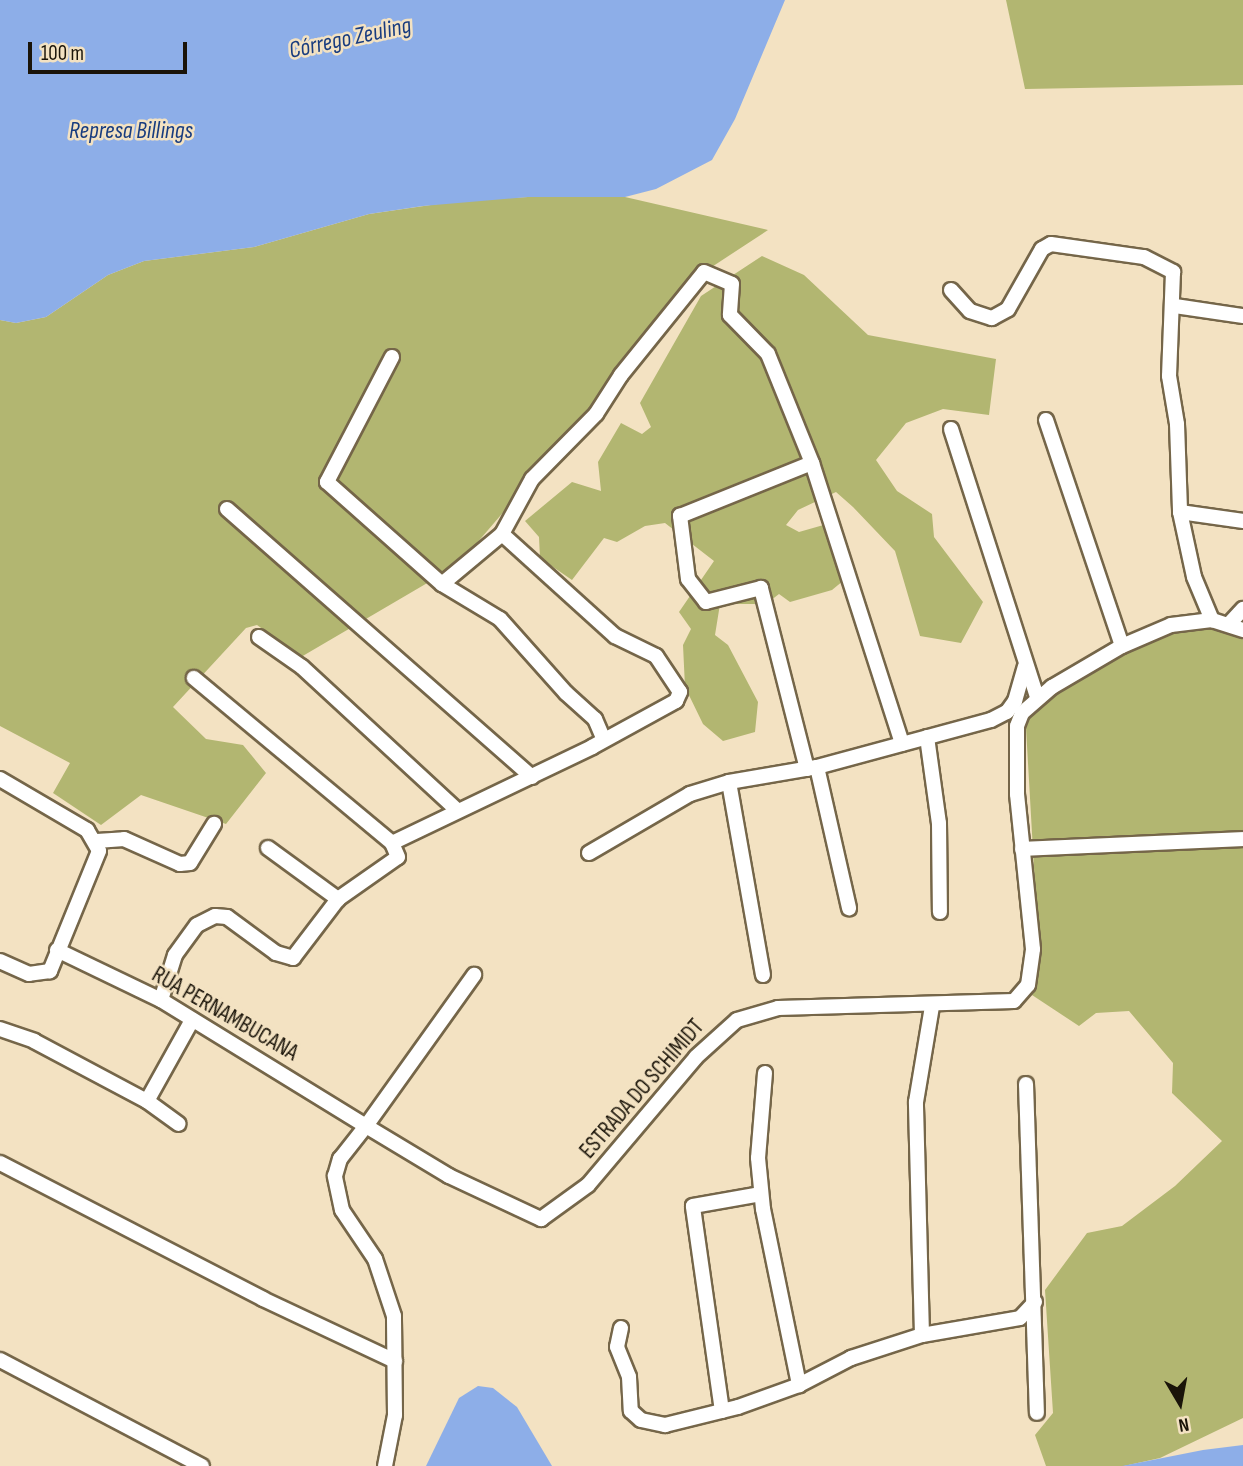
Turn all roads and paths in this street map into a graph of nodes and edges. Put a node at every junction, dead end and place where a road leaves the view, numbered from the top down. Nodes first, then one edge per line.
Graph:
1 (951, 289) dead end
2 (1175, 306) junction
3 (1243, 316) edge
4 (392, 357) dead end
5 (1046, 420) dead end
6 (951, 429) dead end
7 (812, 463) junction
8 (227, 509) dead end
9 (1180, 512) junction
10 (1243, 520) edge
11 (502, 534) junction
12 (442, 584) junction
13 (1243, 609) edge
14 (1212, 620) junction
15 (1229, 624) junction
16 (1243, 630) edge
17 (259, 637) dead end
18 (1122, 646) junction
19 (1025, 666) junction
20 (194, 678) dead end
21 (1037, 697) junction
22 (927, 737) junction
23 (603, 738) junction
24 (902, 744) junction
25 (812, 768) junction
26 (532, 777) junction
27 (0, 779) edge
28 (729, 782) junction
29 (457, 810) junction
30 (214, 824) dead end
31 (1243, 839) edge
32 (97, 841) junction
33 (392, 843) junction
34 (268, 848) dead end
35 (1022, 849) junction
36 (589, 853) dead end
37 (338, 899) junction
38 (849, 908) dead end
39 (940, 912) dead end
40 (57, 950) junction
41 (0, 961) edge
42 (474, 975) dead end
43 (764, 975) dead end
44 (161, 1000) junction
45 (932, 1006) junction
46 (192, 1020) junction
47 (0, 1029) edge
48 (765, 1073) dead end
49 (1026, 1084) dead end
50 (147, 1101) junction
51 (179, 1124) dead end
52 (366, 1126) junction
53 (0, 1163) edge
54 (761, 1194) junction
55 (1035, 1302) junction
56 (621, 1328) dead end
57 (922, 1335) junction
58 (0, 1360) edge
59 (395, 1361) junction
60 (799, 1385) junction
61 (722, 1411) junction
62 (1037, 1413) dead end
63 (202, 1466) edge
64 (385, 1466) edge

1 - 2 street
2 - 3 street
2 - 9 street
4 - 12 street
5 - 18 street
6 - 19 street
7 - 11 street
7 - 24 street
7 - 25 street
8 - 26 street
9 - 10 street
9 - 14 street
11 - 12 street
11 - 23 street
12 - 23 street
13 - 15 street
14 - 15 street, ESTRADA DO SCHIMIDT
14 - 18 street, ESTRADA DO SCHIMIDT
15 - 16 street, ESTRADA DO SCHIMIDT
17 - 29 street
18 - 21 street, ESTRADA DO SCHIMIDT
19 - 21 street
19 - 22 street
20 - 33 street
21 - 35 street, ESTRADA DO SCHIMIDT
22 - 24 street
22 - 39 street
23 - 26 street
24 - 25 street
25 - 28 street
25 - 38 street
26 - 29 street
27 - 32 street
28 - 36 street
28 - 43 street
29 - 33 street
30 - 32 street
31 - 35 street
32 - 40 street
33 - 37 street
34 - 37 street
35 - 45 street, ESTRADA DO SCHIMIDT
37 - 44 street
40 - 41 street
40 - 44 street, RUA PERNAMBUCANA
42 - 52 street
44 - 46 street, RUA PERNAMBUCANA
45 - 52 street, ESTRADA DO SCHIMIDT
45 - 57 street
46 - 50 street
46 - 52 street, RUA PERNAMBUCANA
47 - 50 street
48 - 54 street
49 - 55 street
50 - 51 street
52 - 59 street
53 - 59 street
54 - 60 street
54 - 61 street
55 - 57 street
55 - 62 street
56 - 61 street
57 - 60 street
58 - 63 street
59 - 64 street
60 - 61 street

